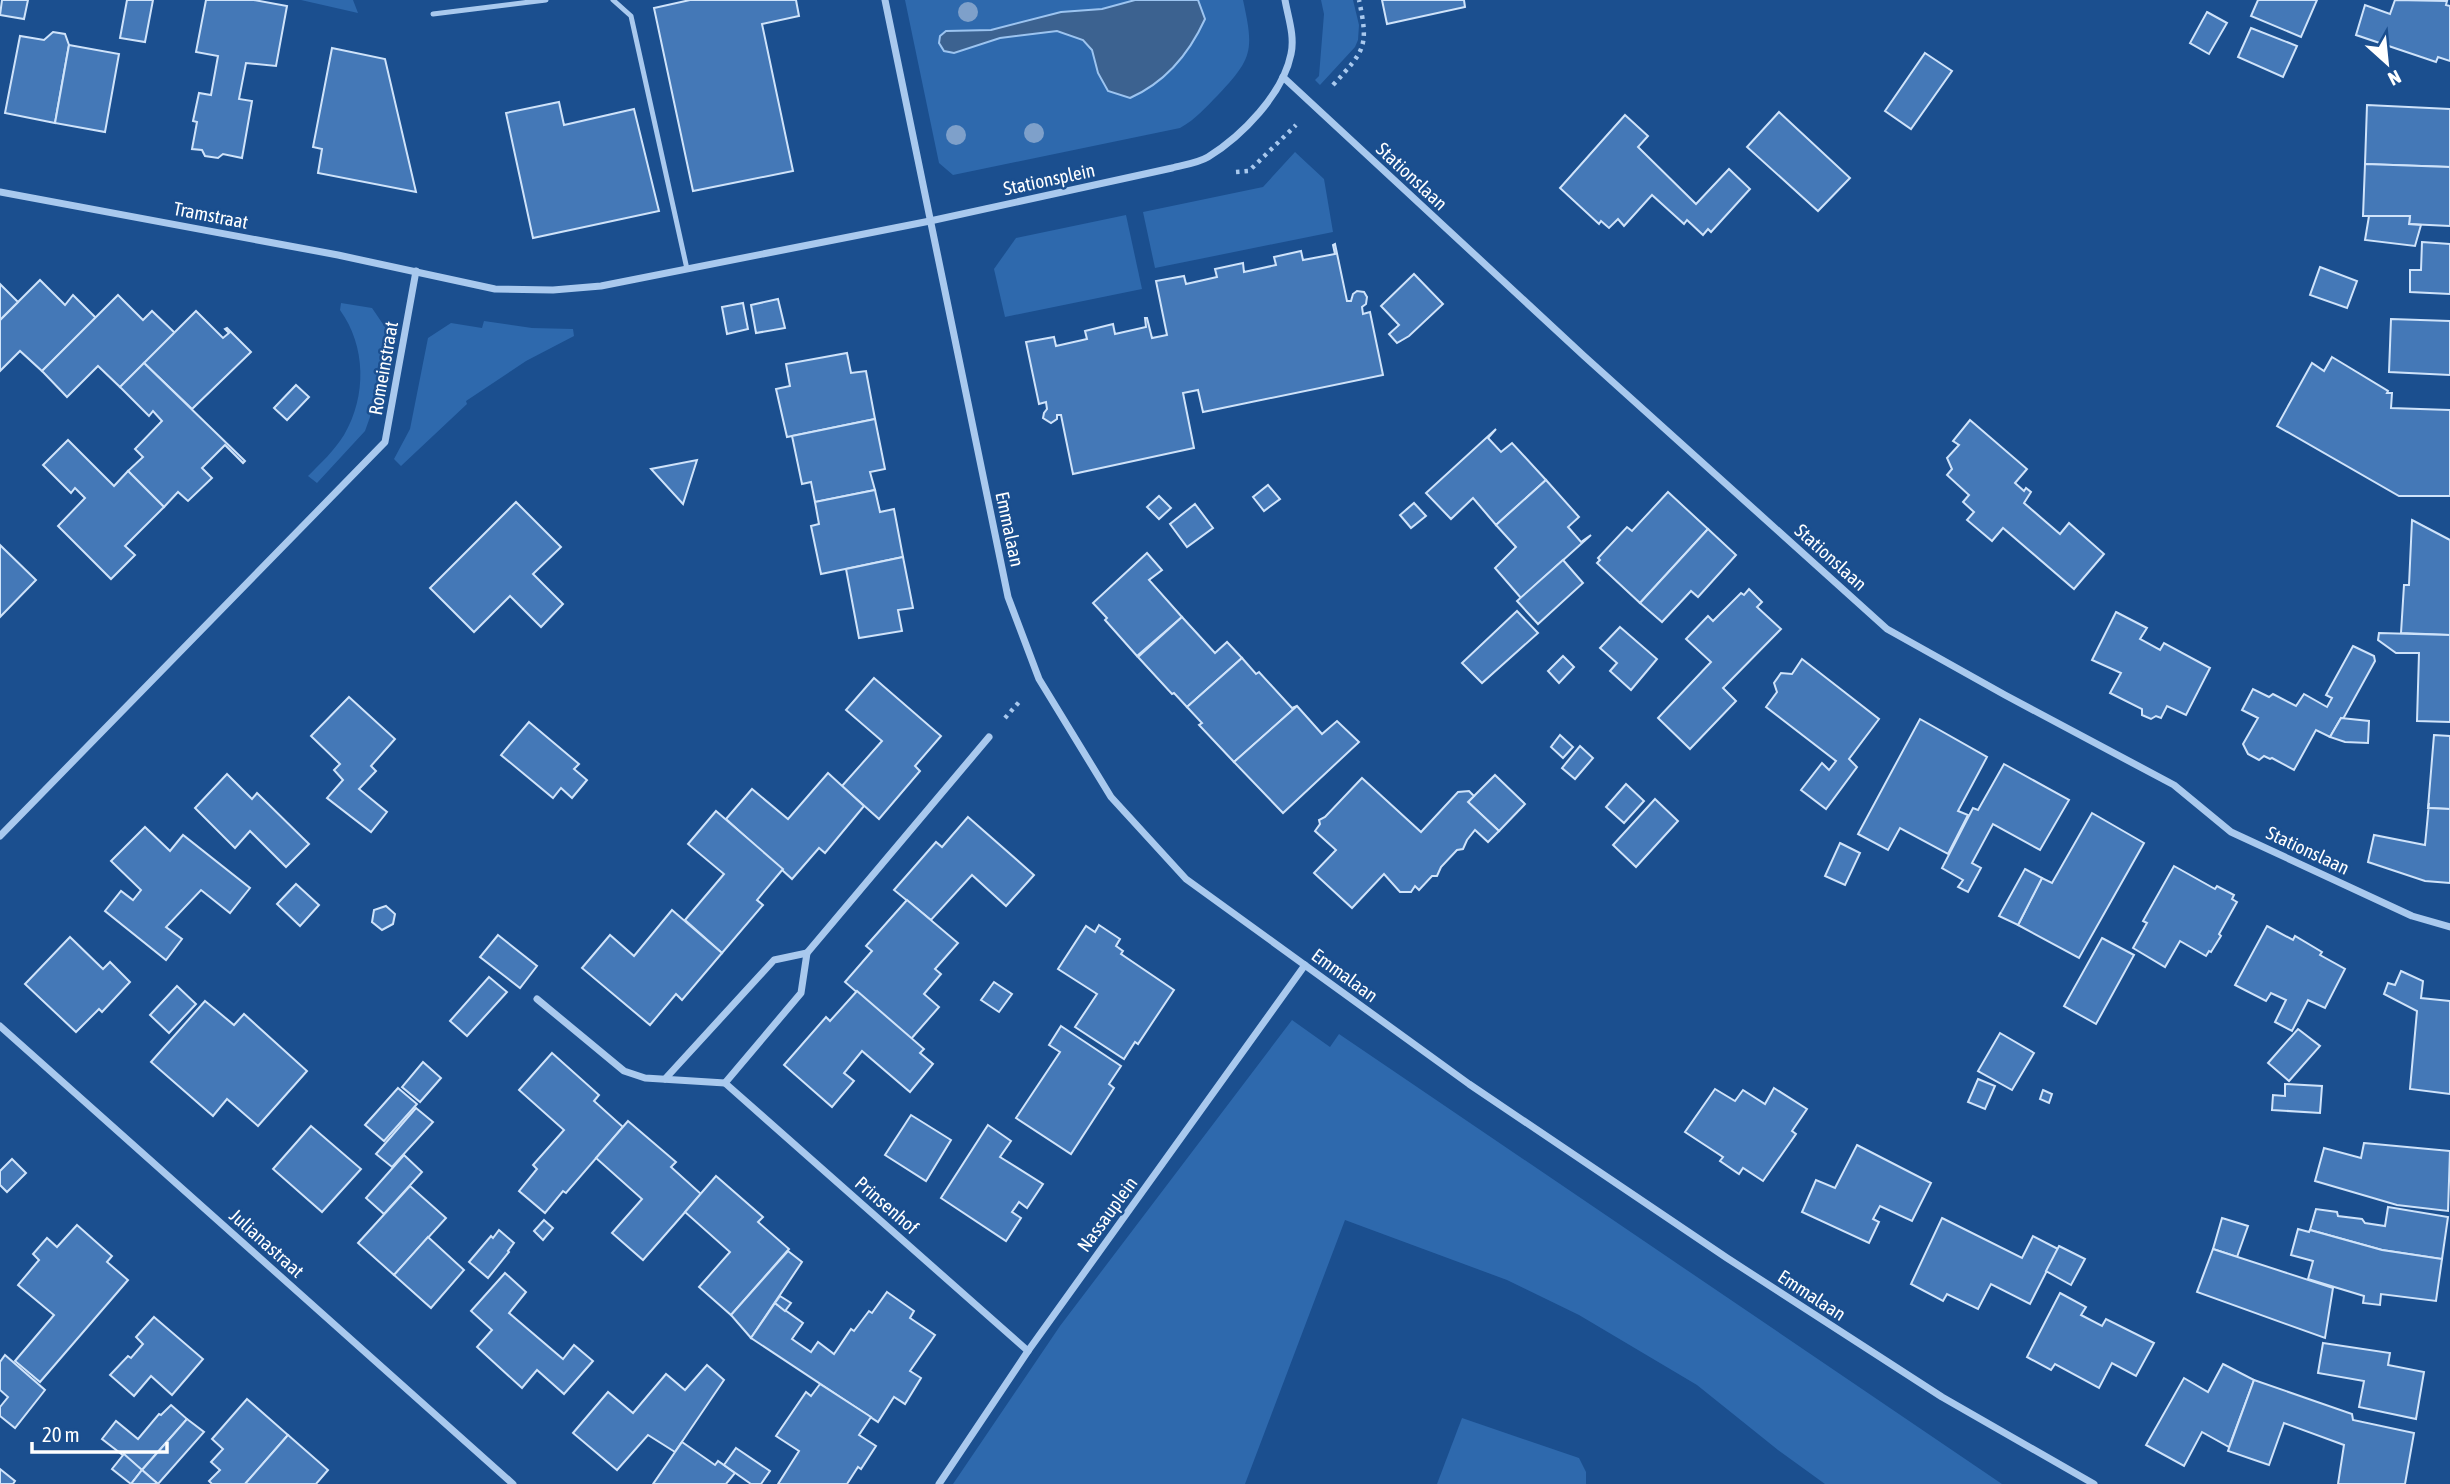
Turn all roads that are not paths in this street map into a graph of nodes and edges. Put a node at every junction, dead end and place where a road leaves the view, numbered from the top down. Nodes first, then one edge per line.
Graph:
1 (546, 0) edge
2 (612, 0) edge
3 (885, 0) edge
4 (1285, 0) edge
5 (433, 14) dead end
6 (1283, 78) junction
7 (0, 192) edge
8 (930, 221) junction
9 (687, 269) junction
10 (416, 271) junction
11 (989, 737) road end
12 (0, 836) edge
13 (2450, 927) edge
14 (807, 953) junction
15 (1305, 965) junction
16 (537, 999) dead end
17 (0, 1026) edge
18 (665, 1079) junction
19 (725, 1083) junction
20 (1028, 1351) junction
21 (513, 1484) edge
22 (939, 1484) edge
23 (2094, 1484) edge

1 - 5 lane
2 - 9 lane
3 - 8 street
4 - 6 street, Stationsplein
6 - 8 street, Stationsplein
6 - 13 street, Stationslaan
7 - 10 street, Tramstraat
8 - 9 street
8 - 15 street, Emmalaan
9 - 10 street
10 - 12 street, Romeinstraat
11 - 14 street
14 - 18 street
14 - 19 street
15 - 20 street, Nassauplein
15 - 23 street, Emmalaan
16 - 18 street
17 - 21 street, Julianastraat
18 - 19 street
19 - 20 street, Prinsenhof
20 - 22 street, Nassauplein

